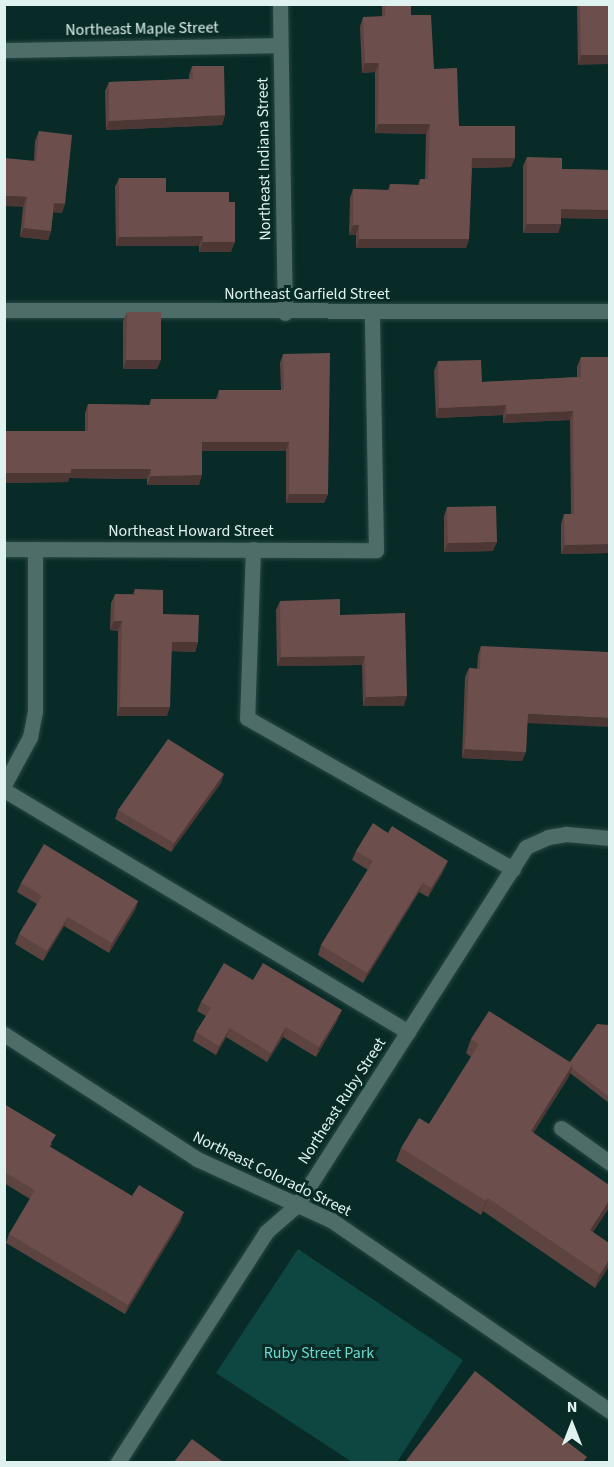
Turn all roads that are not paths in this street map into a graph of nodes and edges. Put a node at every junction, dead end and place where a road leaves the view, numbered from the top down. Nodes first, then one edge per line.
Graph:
1 (280, 4) edge
2 (280, 45) junction
3 (4, 50) edge
4 (4, 310) edge
5 (609, 311) edge
6 (372, 312) junction
7 (285, 313) junction
8 (4, 549) edge
9 (35, 549) junction
10 (253, 549) junction
11 (4, 785) edge
12 (4, 790) edge
13 (609, 838) edge
14 (513, 869) junction
15 (408, 1032) junction
16 (4, 1034) edge
17 (561, 1128) dead end
18 (609, 1163) edge
19 (297, 1205) junction
20 (609, 1411) edge
21 (118, 1462) edge

1 - 2 street, Northeast Indiana Street
2 - 3 street, Northeast Maple Street
2 - 7 street, Northeast Indiana Street
4 - 7 street, Northeast Garfield Street
5 - 6 street, Northeast Garfield Street
6 - 7 street, Northeast Garfield Street
6 - 10 street, Northeast Howard Street
8 - 9 street, Northeast Howard Street
9 - 10 street, Northeast Howard Street
9 - 11 street
10 - 14 street
12 - 15 street
13 - 14 street, Northeast Ruby Street
14 - 15 street, Northeast Ruby Street
15 - 19 street, Northeast Ruby Street
16 - 19 street, Northeast Colorado Street
17 - 18 street
19 - 20 street, Northeast Colorado Street
19 - 21 street, Northeast Ruby Street

